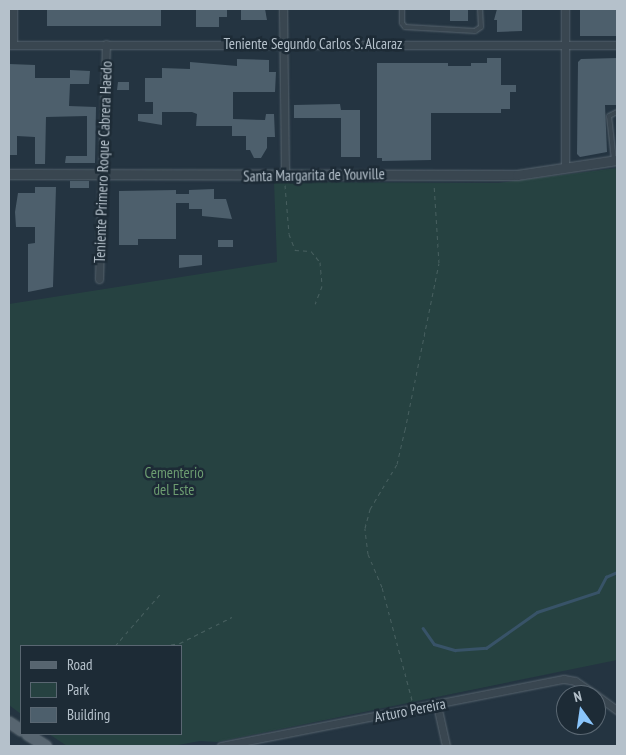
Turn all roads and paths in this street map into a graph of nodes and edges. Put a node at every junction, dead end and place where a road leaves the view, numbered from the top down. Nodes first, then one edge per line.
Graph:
1 (13, 9) edge
2 (283, 9) edge
3 (402, 9) edge
4 (480, 9) edge
5 (565, 9) edge
6 (106, 44) junction
7 (282, 44) junction
8 (11, 45) edge
9 (565, 45) junction
10 (617, 45) edge
11 (617, 112) edge
12 (616, 160) edge
13 (565, 168) junction
14 (9, 174) edge
15 (104, 176) junction
16 (285, 180) junction
17 (434, 183) dead end
18 (99, 279) dead end
19 (315, 304) dead end
20 (161, 593) dead end
21 (232, 616) dead end
22 (116, 645) edge
23 (169, 645) edge
24 (581, 685) edge
25 (606, 702) edge
26 (437, 705) junction
27 (414, 710) junction
28 (617, 710) edge
29 (29, 735) edge
30 (46, 746) edge
31 (221, 746) edge
32 (446, 746) edge

1 - 8 street
2 - 7 street
3 - 4 lane
5 - 9 street
6 - 7 street, Teniente Segundo Carlos S. Alcaraz
6 - 8 street, Teniente Segundo Carlos S. Alcaraz
6 - 15 street, Teniente Primero Roque Cabrera Haedo
7 - 9 street, Teniente Segundo Carlos S. Alcaraz
7 - 16 street
9 - 10 street, Teniente Segundo Carlos S. Alcaraz
9 - 13 street
11 - 12 lane
12 - 13 street, Santa Margarita de Youville
13 - 16 street, Santa Margarita de Youville
14 - 15 street, Santa Margarita de Youville
15 - 16 street, Santa Margarita de Youville
15 - 18 street, Teniente Primero Roque Cabrera Haedo
16 - 19 path
17 - 27 path
20 - 22 path
21 - 23 path
24 - 26 street, Arturo Pereira
25 - 28 street, Arturo Pereira
26 - 27 street, Arturo Pereira
26 - 32 street
27 - 31 street, Arturo Pereira
29 - 30 main road

